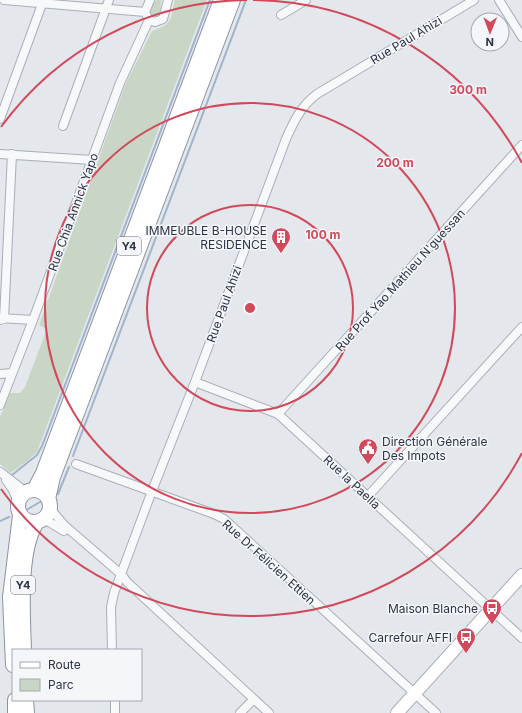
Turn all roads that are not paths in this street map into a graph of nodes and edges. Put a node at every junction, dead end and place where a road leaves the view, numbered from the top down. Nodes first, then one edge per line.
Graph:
1 (4, 0) edge
2 (150, 0) edge
3 (168, 0) edge
4 (221, 0) edge
5 (233, 0) edge
6 (306, 0) edge
7 (474, 0) edge
8 (500, 0) edge
9 (61, 2) edge
10 (42, 4) junction
11 (108, 4) edge
12 (145, 12) junction
13 (281, 15) dead end
14 (149, 20) junction
15 (522, 37) edge
16 (0, 119) edge
17 (63, 126) dead end
18 (522, 145) edge
19 (0, 154) edge
20 (12, 154) junction
21 (92, 160) junction
22 (1, 319) edge
23 (33, 320) junction
24 (522, 327) edge
25 (12, 373) junction
26 (0, 374) edge
27 (195, 382) junction
28 (0, 405) edge
29 (278, 414) junction
30 (76, 464) dead end
31 (1, 474) edge
32 (31, 491) junction
33 (152, 491) junction
34 (368, 496) junction
35 (19, 508) junction
36 (45, 512) junction
37 (522, 575) edge
38 (123, 579) junction
39 (491, 609) junction
40 (522, 638) edge
41 (12, 649) edge
42 (24, 649) edge
43 (112, 649) edge
44 (414, 693) junction
45 (254, 699) junction
46 (15, 701) edge
47 (26, 701) edge
48 (114, 701) edge
49 (15, 713) edge
50 (27, 713) edge
51 (115, 713) edge
52 (240, 713) edge
53 (269, 713) edge
54 (397, 713) edge
55 (436, 713) edge

1 - 10 street
2 - 12 street
3 - 14 street
4 - 32 highway, Y4
5 - 36 highway, Y4
6 - 13 street
7 - 27 street, Rue Paul Ahizi
8 - 15 street
9 - 10 street
9 - 11 street
10 - 16 street
11 - 12 street
11 - 17 street
12 - 14 street
14 - 21 street, Rue Chia Annick Yapo
18 - 29 street, Rue Prof Yao Mathieu N'guessan
19 - 20 street
20 - 21 street
20 - 22 street
21 - 23 street, Rue Chia Annick Yapo
22 - 23 street
23 - 25 street, Rue Chia Annick Yapo
24 - 34 street
25 - 26 street
25 - 28 street, Rue Chia Annick Yapo
27 - 29 street, Rue la Paella
27 - 33 street, Rue Paul Ahizi
29 - 34 street, Rue la Paella
30 - 33 street, Rue Dr Félicien Ettien
31 - 32 street
31 - 35 street
32 - 35 highway
32 - 36 highway
33 - 38 street, Rue Paul Ahizi
33 - 44 street, Rue Dr Félicien Ettien
34 - 39 street, Rue la Paella
35 - 36 highway
35 - 41 highway, Y4
36 - 38 street
36 - 38 street
36 - 42 highway, Y4
37 - 39 main road
38 - 43 street, Rue Paul Ahizi
38 - 45 street
39 - 40 street, Rue la Paella
39 - 44 main road
44 - 54 main road
44 - 55 street, Rue Dr Félicien Ettien
45 - 52 street
45 - 53 street
46 - 49 highway
47 - 50 highway
48 - 51 street

